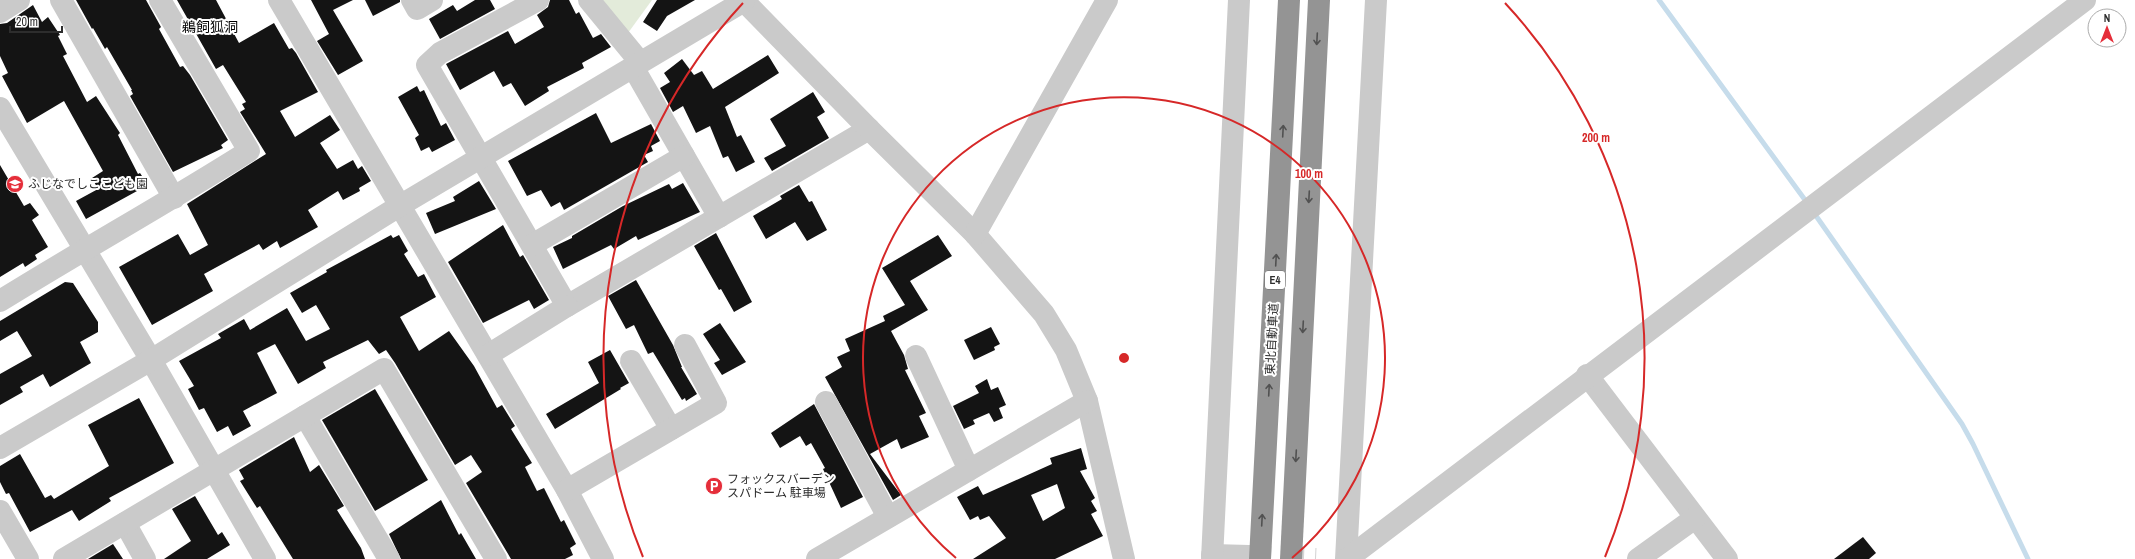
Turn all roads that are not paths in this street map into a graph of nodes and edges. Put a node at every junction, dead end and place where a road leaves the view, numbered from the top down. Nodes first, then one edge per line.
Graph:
1 (19, 0) edge
2 (61, 0) edge
3 (160, 0) edge
4 (279, 0) edge
5 (412, 0) edge
6 (432, 0) edge
7 (538, 0) edge
8 (590, 0) edge
9 (744, 0) edge
10 (1107, 0) edge
11 (1239, 0) edge
12 (1289, 0) edge
13 (1319, 0) edge
14 (1376, 0) edge
15 (2085, 0) edge
16 (0, 12) edge
17 (637, 65) junction
18 (0, 109) edge
19 (869, 129) junction
20 (684, 156) junction
21 (481, 158) junction
22 (174, 198) junction
23 (401, 205) junction
24 (719, 218) junction
25 (975, 234) junction
26 (532, 245) junction
27 (84, 249) junction
28 (0, 302) edge
29 (567, 306) junction
30 (685, 345) dead end
31 (488, 355) junction
32 (916, 356) dead end
33 (151, 360) junction
34 (631, 361) dead end
35 (1587, 375) junction
36 (1087, 401) junction
37 (826, 402) dead end
38 (305, 416) junction
39 (671, 429) junction
40 (0, 448) edge
41 (214, 470) junction
42 (969, 470) junction
43 (567, 490) junction
44 (0, 511) edge
45 (888, 517) junction
46 (1695, 518) junction
47 (125, 523) junction
48 (1212, 557) edge
49 (1255, 558) edge
50 (28, 559) edge
51 (64, 559) edge
52 (145, 559) edge
53 (265, 559) edge
54 (389, 559) edge
55 (496, 559) edge
56 (603, 559) edge
57 (817, 559) edge
58 (1124, 559) edge
59 (1291, 559) edge
60 (1347, 559) edge
61 (1638, 559) edge
62 (1727, 559) edge

1 - 16 street
2 - 22 street
3 - 22 street
4 - 23 street
5 - 6 street
7 - 21 street
8 - 17 street
9 - 17 street
9 - 19 street
10 - 25 street
11 - 48 street
49 -> 12 highway, 東北自動車道 / E4
13 -> 59 highway
14 - 60 street
15 - 35 street
17 - 20 street
17 - 21 street
18 - 27 street
19 - 24 street
19 - 25 street
20 - 24 street
20 - 26 street
21 - 23 street
21 - 26 street
22 - 27 street
23 - 31 street
23 - 33 street
24 - 29 street
25 - 36 street
26 - 29 street
27 - 28 street
27 - 33 street
29 - 31 street
30 - 39 street
31 - 43 street
32 - 42 street
33 - 40 street
33 - 41 street
34 - 39 street
35 - 46 street
35 - 60 street
36 - 42 street
36 - 58 street
37 - 45 street
38 - 41 street
38 - 54 street
38 - 55 street
39 - 43 street
41 - 47 street
41 - 53 street
42 - 45 street
43 - 56 street
44 - 50 street
45 - 57 street
46 - 61 street
46 - 62 street
47 - 51 street
47 - 52 street
48 - 49 street

